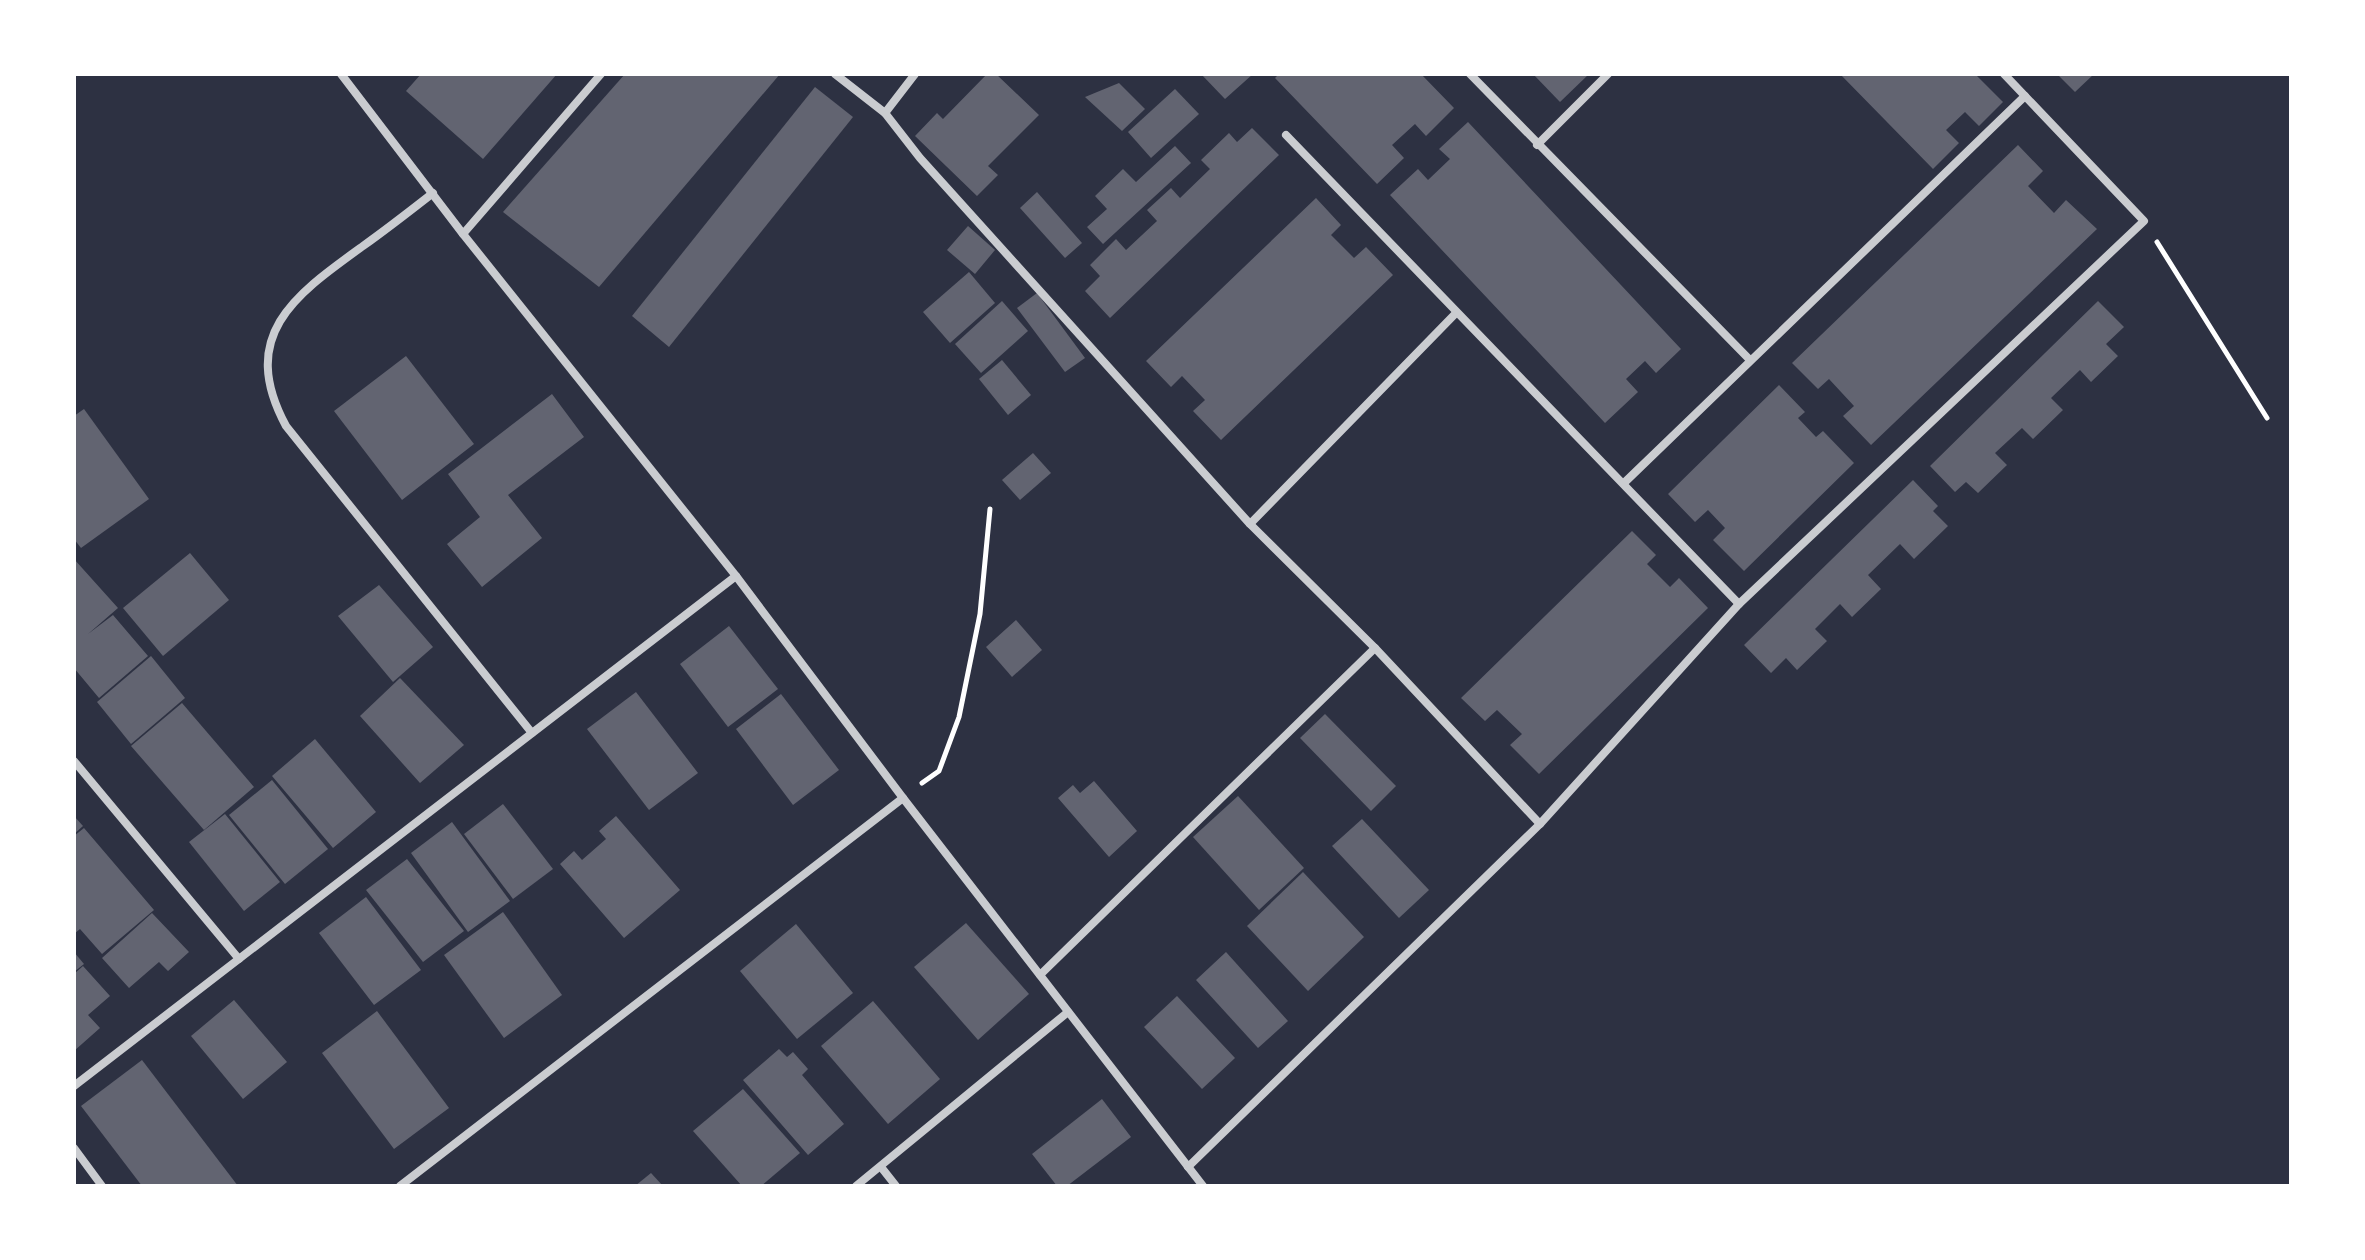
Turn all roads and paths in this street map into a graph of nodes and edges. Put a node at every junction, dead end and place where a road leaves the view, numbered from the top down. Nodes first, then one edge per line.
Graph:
1 (341, 74) edge
2 (601, 74) edge
3 (835, 74) edge
4 (915, 74) edge
5 (1470, 74) edge
6 (1608, 74) edge
7 (2004, 74) edge
8 (2025, 96) junction
9 (885, 113) junction
10 (1286, 135) dead end
11 (1537, 145) junction
12 (433, 193) junction
13 (2144, 221) junction
14 (463, 234) junction
15 (1456, 313) junction
16 (1750, 360) junction
17 (2267, 418) dead end
18 (1624, 483) junction
19 (990, 509) dead end
20 (1250, 524) junction
21 (736, 576) junction
22 (1739, 604) junction
23 (1375, 648) junction
24 (532, 733) junction
25 (74, 761) edge
26 (903, 798) junction
27 (1540, 824) junction
28 (239, 959) junction
29 (1040, 975) junction
30 (1068, 1012) junction
31 (74, 1086) edge
32 (74, 1148) edge
33 (881, 1167) junction
34 (1188, 1167) junction
35 (102, 1186) edge
36 (400, 1186) edge
37 (856, 1186) edge
38 (896, 1186) edge
39 (1203, 1186) edge

1 - 12 street
2 - 14 street
3 - 9 street
4 - 9 street
5 - 11 street
6 - 11 street
7 - 8 street
8 - 13 street
8 - 16 street
9 - 20 street
10 - 15 street
11 - 16 street
12 - 14 street
12 - 24 street
13 - 17 path
13 - 22 street
14 - 21 street
15 - 18 street
15 - 20 street
16 - 18 street
18 - 22 street
19 - 26 path
20 - 23 street
21 - 24 street
21 - 26 street
22 - 27 street
23 - 27 street
23 - 29 street
24 - 28 street
25 - 28 street
26 - 29 street
26 - 36 street
27 - 34 street
28 - 31 street
29 - 30 street
30 - 33 street
30 - 34 street
32 - 35 street
33 - 37 street
33 - 38 street
34 - 39 street

